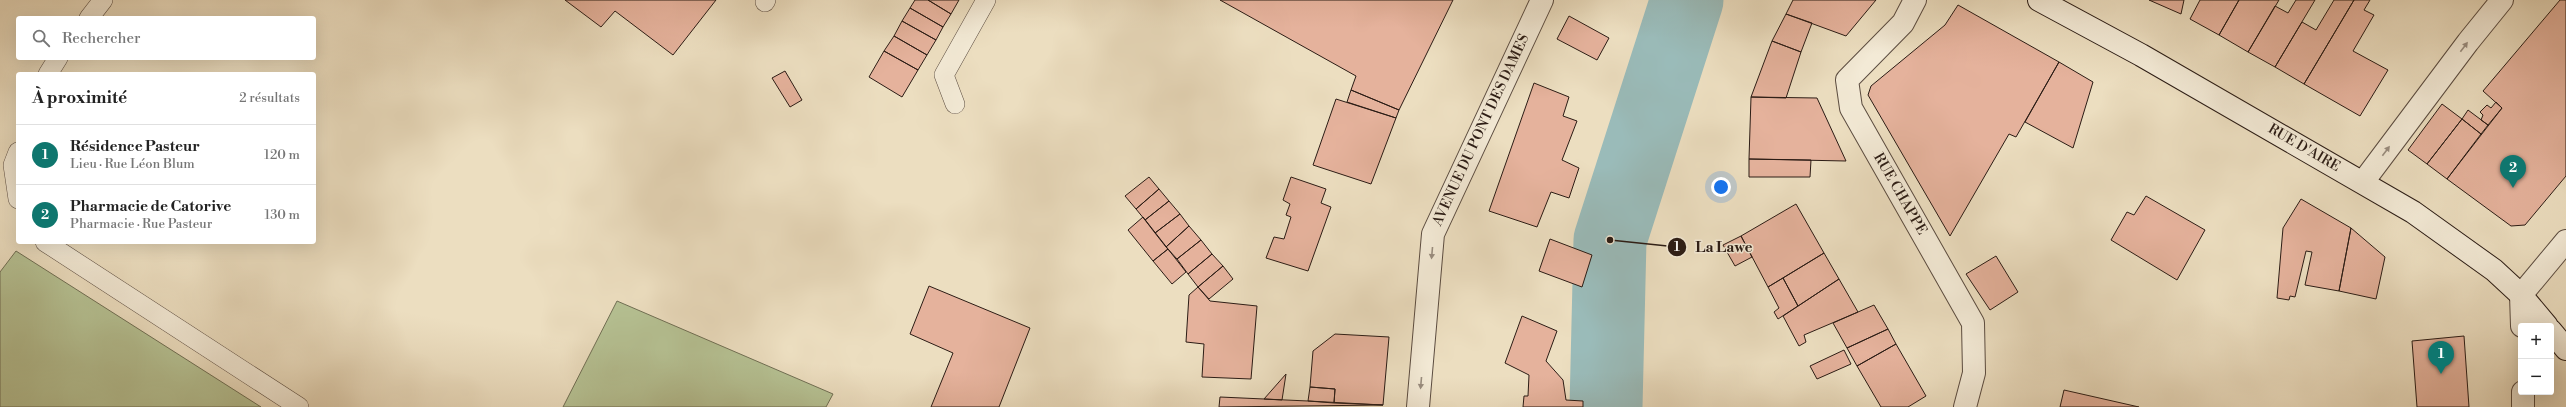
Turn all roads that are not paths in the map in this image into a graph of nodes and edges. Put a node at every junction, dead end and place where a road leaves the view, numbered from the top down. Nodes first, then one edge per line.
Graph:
1 (103, 0) edge
2 (986, 0) edge
3 (1542, 0) edge
4 (1915, 0) edge
5 (2039, 0) edge
6 (2502, 0) edge
7 (91, 16) edge
8 (57, 60) edge
9 (49, 72) edge
10 (955, 104) dead end
11 (16, 157) edge
12 (2363, 182) junction
13 (16, 185) edge
14 (2566, 241) edge
15 (48, 244) edge
16 (2521, 295) junction
17 (2522, 323) edge
18 (2544, 323) edge
19 (2554, 335) edge
20 (2566, 349) edge
21 (2523, 395) edge
22 (299, 407) edge
23 (1418, 407) edge
24 (1965, 407) edge
25 (2523, 407) edge

1 - 7 lane
2 - 10 lane
3 -> 23 street, AVENUE DU PONT DES DAMES
4 - 24 street, RUE CHAPPE
5 - 12 street, RUE D'AIRE
12 -> 6 street
8 - 9 lane
11 - 13 lane
12 - 16 street, RUE D'AIRE
14 - 16 street
15 - 22 lane
16 - 17 street
16 - 18 street, RUE D'AIRE
19 - 20 street
21 - 25 street

